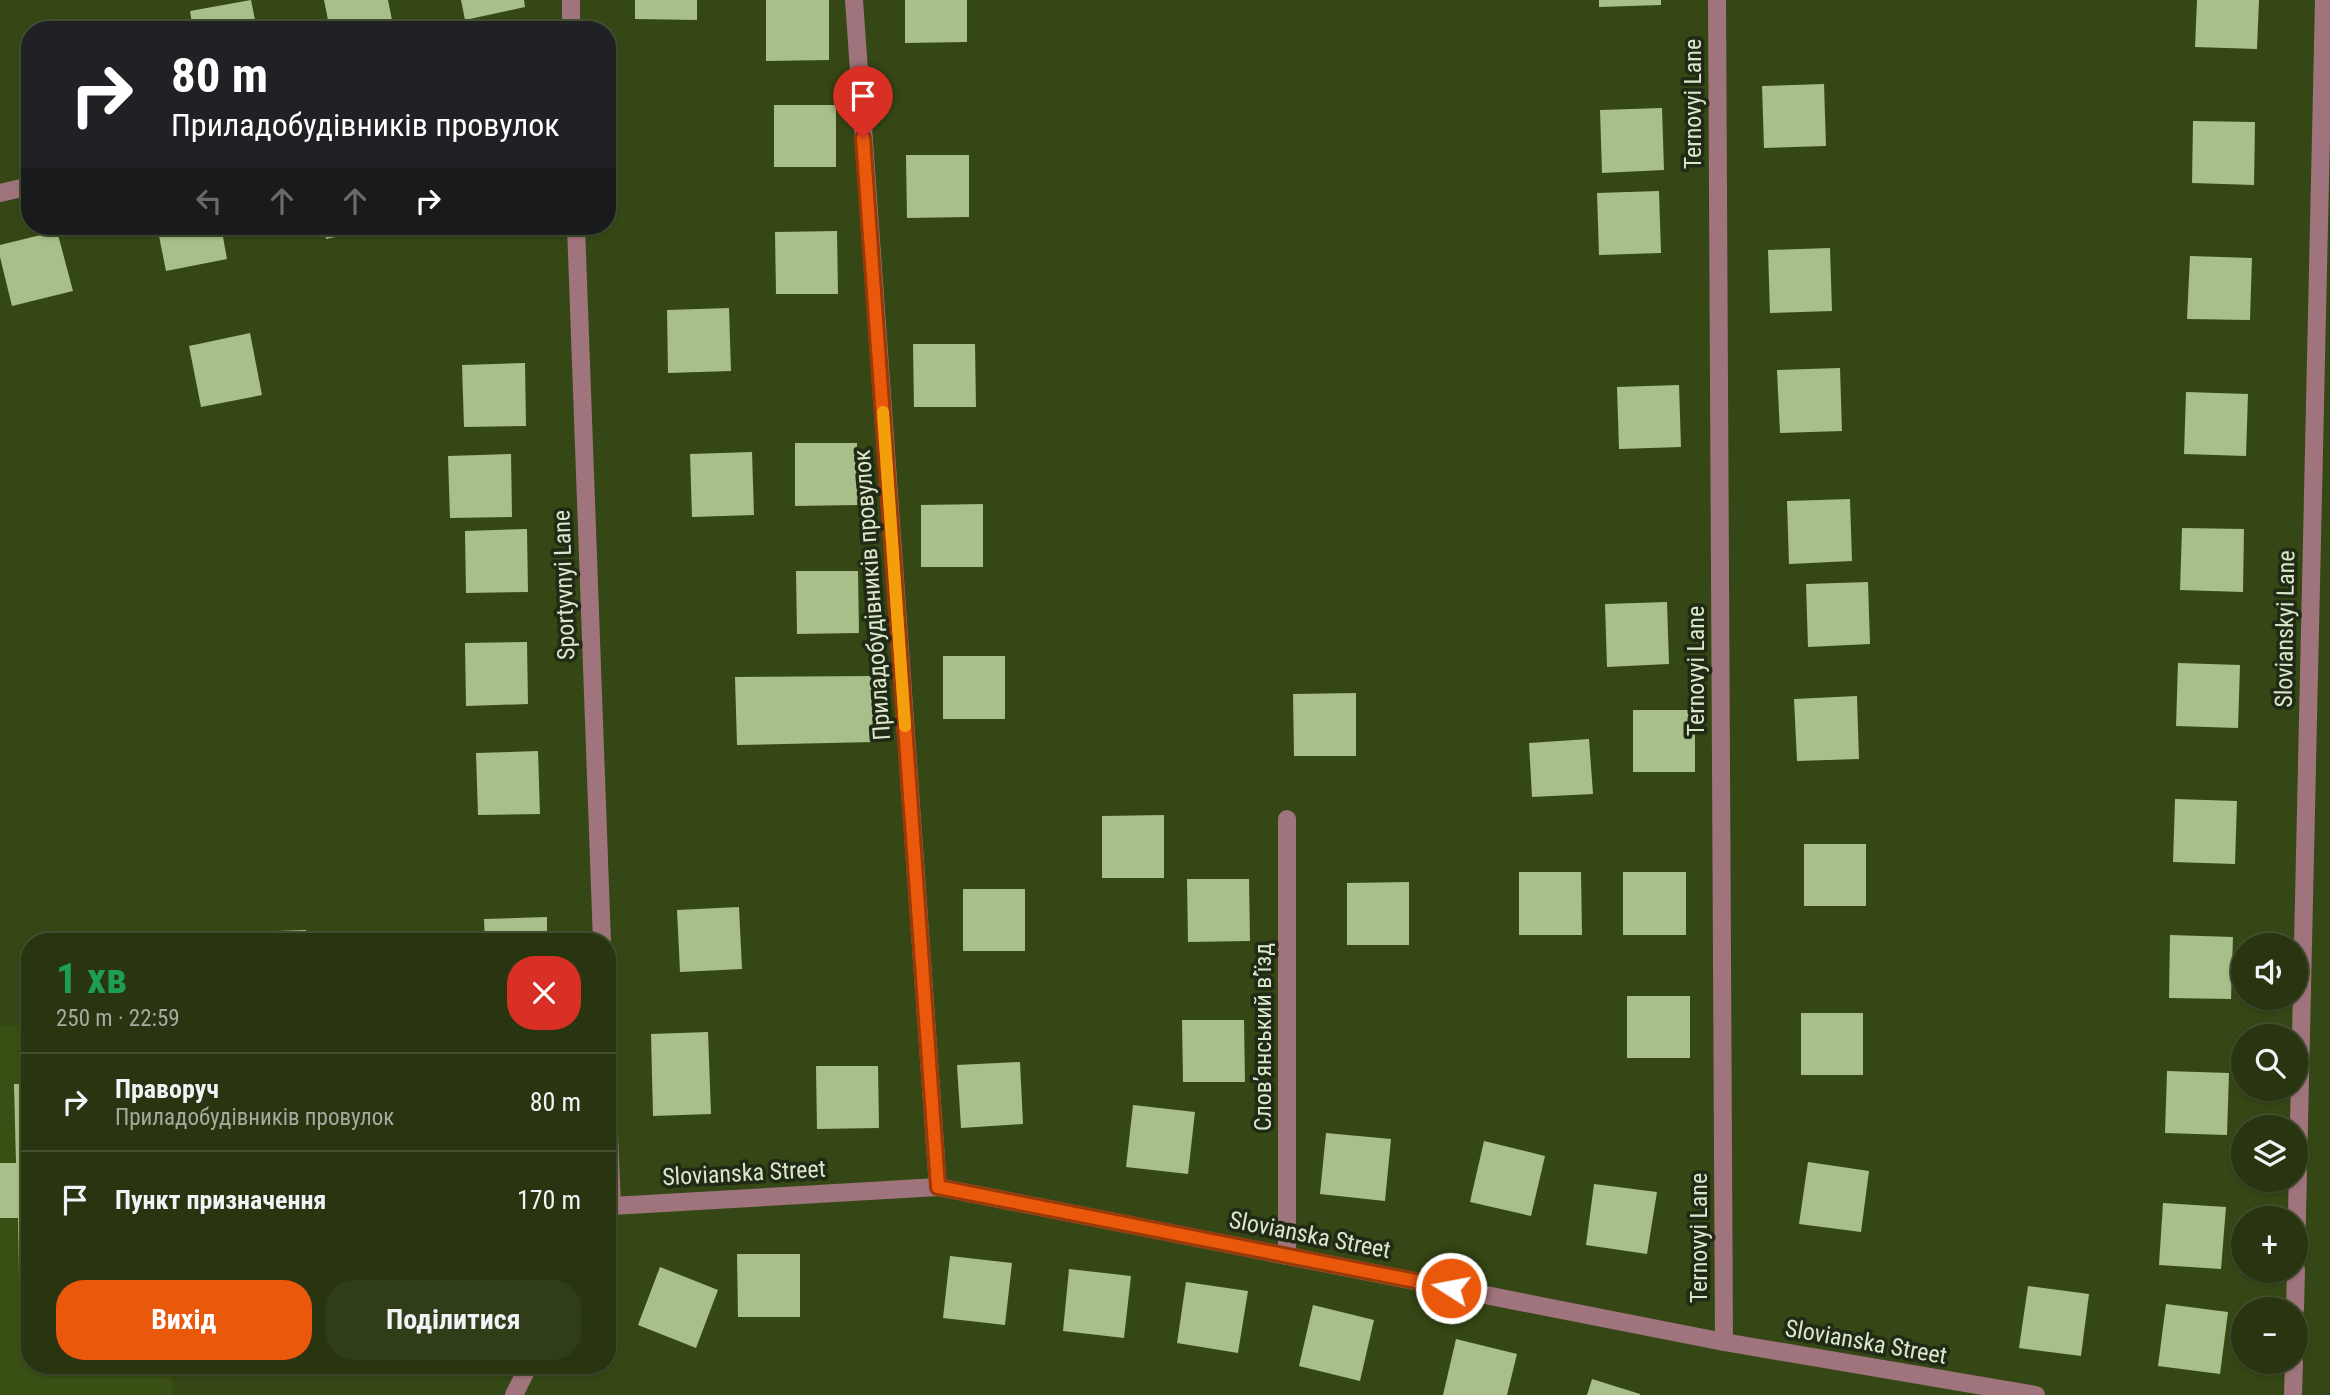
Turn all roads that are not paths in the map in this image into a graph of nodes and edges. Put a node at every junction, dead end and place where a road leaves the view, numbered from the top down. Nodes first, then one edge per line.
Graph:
1 (571, 0) edge
2 (854, 0) edge
3 (1717, 0) edge
4 (2323, 0) edge
5 (570, 21) edge
6 (21, 188) edge
7 (0, 193) edge
8 (576, 235) edge
9 (1287, 819) dead end
10 (602, 933) edge
11 (938, 1187) junction
12 (2297, 1206) edge
13 (616, 1210) edge
14 (1287, 1256) junction
15 (1724, 1342) junction
16 (524, 1374) edge
17 (2294, 1374) edge
18 (1965, 1389) edge
19 (514, 1395) edge
20 (2036, 1395) edge
21 (2293, 1395) edge

1 - 5 street
2 - 11 street, Приладобудівників провулок
3 - 15 street, Ternovyi Lane
4 - 12 street, Slovianskyi Lane
6 - 7 street
8 - 10 street, Sportyvnyi Lane
9 - 14 street, Слов’янський в’їзд
11 - 13 street, Slovianska Street
11 - 14 street, Slovianska Street
14 - 15 street, Slovianska Street
15 - 18 street, Slovianska Street
16 - 19 street
17 - 21 street
18 - 20 street, Slovianska Street

